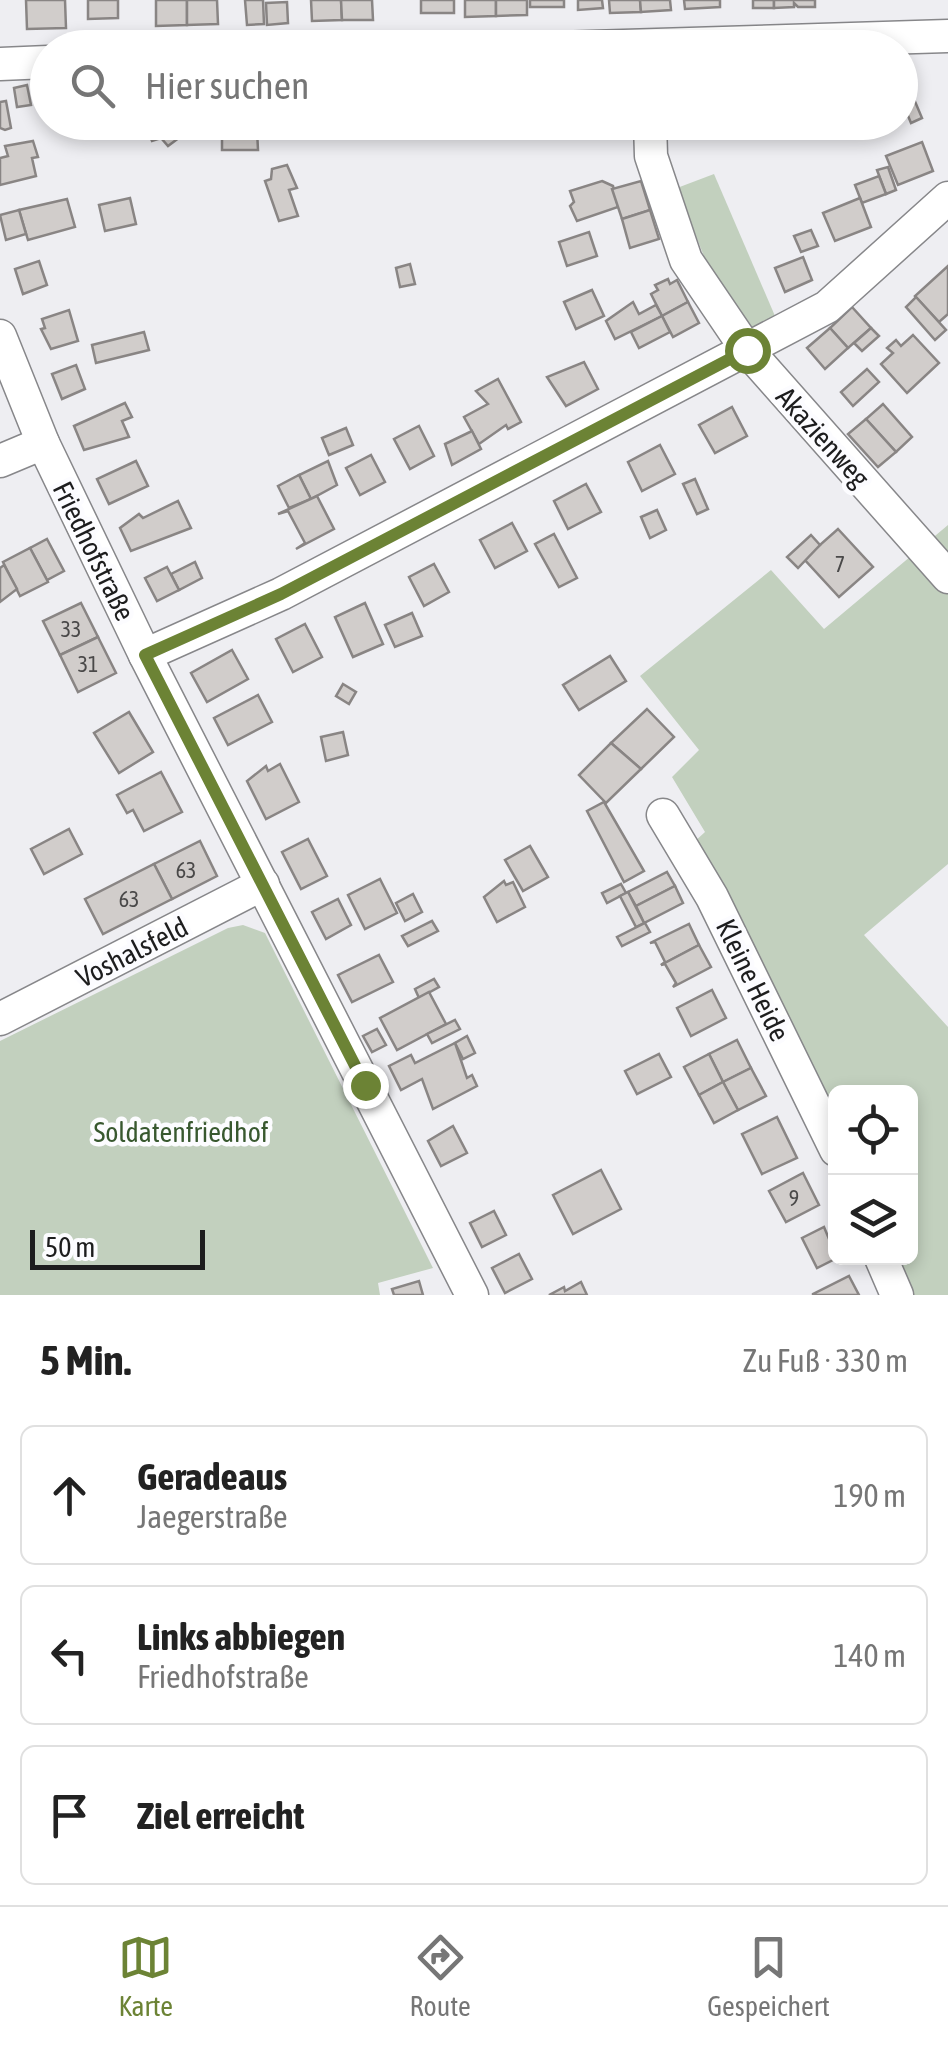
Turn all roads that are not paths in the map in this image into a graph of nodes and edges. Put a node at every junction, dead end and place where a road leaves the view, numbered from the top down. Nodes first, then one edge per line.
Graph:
1 (948, 36) edge
2 (918, 37) edge
3 (30, 63) edge
4 (0, 64) edge
5 (651, 140) edge
6 (948, 198) edge
7 (0, 336) edge
8 (747, 350) junction
9 (42, 443) junction
10 (0, 461) edge
11 (948, 577) edge
12 (145, 655) junction
13 (663, 815) dead end
14 (263, 884) junction
15 (0, 1019) edge
16 (828, 1134) edge
17 (884, 1265) edge
18 (472, 1295) edge
19 (897, 1295) edge

1 - 2 street
3 - 4 street
5 - 8 street, Akazienweg
6 - 8 street
7 - 9 street, Friedhofstraße
8 - 11 street, Akazienweg
8 - 12 street
9 - 10 street
9 - 12 street, Friedhofstraße
12 - 14 street, Friedhofstraße
13 - 16 street, Kleine Heide
14 - 15 street, Voshalsfeld
14 - 18 street, Friedhofstraße
17 - 19 street

